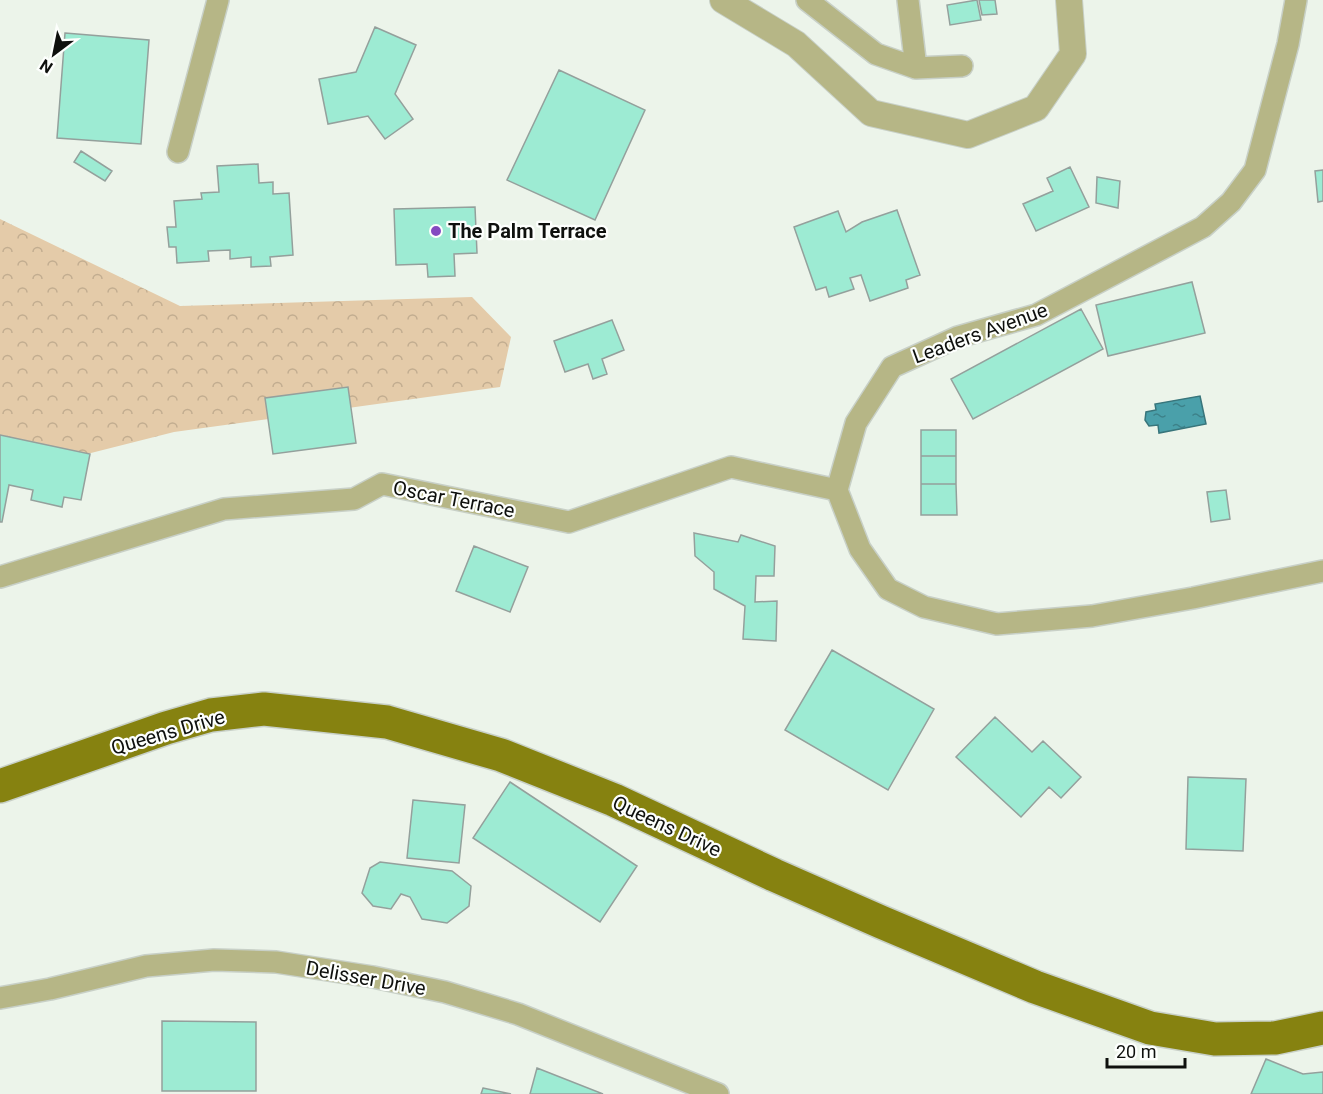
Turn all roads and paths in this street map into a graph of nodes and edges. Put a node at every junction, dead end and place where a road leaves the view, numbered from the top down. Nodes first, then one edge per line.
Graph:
1 (218, 0) edge
2 (723, 0) edge
3 (807, 0) edge
4 (908, 0) edge
5 (1070, 0) edge
6 (1296, 0) edge
7 (962, 66) dead end
8 (916, 68) junction
9 (178, 152) dead end
10 (837, 490) junction
11 (1323, 571) edge
12 (0, 577) edge
13 (0, 786) edge
14 (0, 998) edge
15 (1323, 1028) edge
16 (718, 1094) edge

1 - 9 street
2 - 5 street
3 - 8 street
4 - 8 street
6 - 10 street, Leaders Avenue
7 - 8 street
10 - 11 street
10 - 12 street, Oscar Terrace
13 - 15 main road, Queens Drive
14 - 16 street, Delisser Drive

